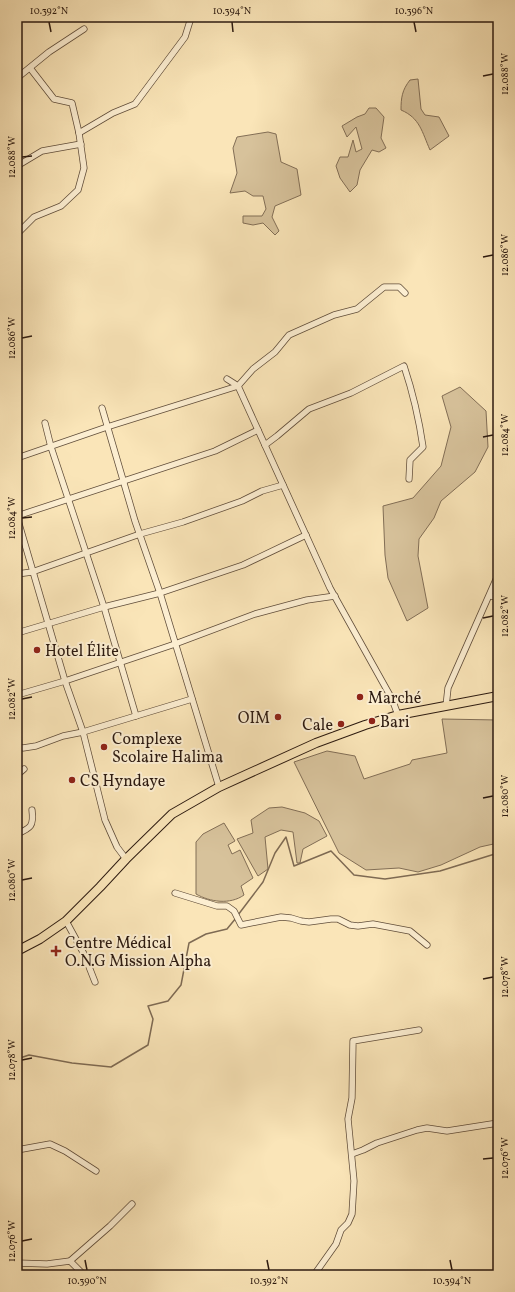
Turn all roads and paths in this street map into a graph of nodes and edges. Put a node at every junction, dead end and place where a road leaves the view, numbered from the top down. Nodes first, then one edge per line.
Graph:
1 (194, 17) edge
2 (84, 29) dead end
3 (30, 68) junction
4 (17, 78) edge
5 (79, 133) junction
6 (81, 144) junction
7 (17, 166) edge
8 (17, 235) edge
9 (405, 293) dead end
10 (227, 379) dead end
11 (238, 386) junction
12 (102, 408) dead end
13 (45, 423) dead end
14 (107, 428) junction
15 (258, 430) junction
16 (265, 445) junction
17 (51, 447) junction
18 (17, 458) edge
19 (409, 479) dead end
20 (124, 482) junction
21 (283, 485) junction
22 (68, 500) junction
23 (17, 516) edge
24 (140, 534) junction
25 (306, 535) junction
26 (86, 553) junction
27 (32, 572) junction
28 (17, 574) edge
29 (498, 576) edge
30 (160, 593) junction
31 (335, 596) junction
32 (490, 596) junction
33 (498, 597) edge
34 (104, 607) junction
35 (49, 624) junction
36 (17, 633) edge
37 (175, 644) junction
38 (120, 662) junction
39 (65, 681) junction
40 (17, 694) edge
41 (498, 696) edge
42 (192, 699) junction
43 (446, 706) junction
44 (398, 715) junction
45 (136, 716) junction
46 (83, 732) junction
47 (17, 746) edge
48 (24, 769) dead end
49 (17, 775) edge
50 (219, 787) junction
51 (32, 810) dead end
52 (17, 834) edge
53 (126, 858) junction
54 (175, 893) dead end
55 (66, 921) junction
56 (427, 945) dead end
57 (17, 950) edge
58 (95, 982) dead end
59 (419, 1030) dead end
60 (498, 1123) edge
61 (17, 1150) edge
62 (352, 1154) junction
63 (96, 1171) dead end
64 (132, 1204) dead end
65 (70, 1261) junction
66 (17, 1263) edge
67 (84, 1275) edge
68 (314, 1275) edge

1 - 5 street
2 - 3 street
3 - 4 street
3 - 5 street
5 - 6 street
6 - 7 street
6 - 8 street
9 - 11 street
10 - 11 street
11 - 14 street
11 - 15 street
12 - 14 street
13 - 17 street
14 - 17 street
14 - 20 street
15 - 16 street
15 - 20 street
16 - 19 street
16 - 21 street
17 - 18 street
17 - 22 street
20 - 22 street
20 - 24 street
21 - 24 street
21 - 25 street
22 - 23 street
22 - 26 street
23 - 27 street
24 - 26 street
24 - 30 street
25 - 30 street
25 - 31 street
26 - 27 street
26 - 34 street
27 - 28 street
27 - 35 street
29 - 32 street
30 - 34 street
30 - 37 street
31 - 37 street
31 - 44 street
32 - 33 street
32 - 43 street
34 - 35 street
34 - 38 street
35 - 36 street
35 - 39 street
37 - 38 street
37 - 42 street
38 - 39 street
38 - 45 street
39 - 40 street
39 - 46 street
41 - 43 highway
42 - 45 street
42 - 50 street
43 - 44 highway
44 - 50 highway
45 - 46 street
46 - 47 street
46 - 53 street
48 - 49 street
50 - 53 highway
51 - 52 street
53 - 55 highway
54 - 56 street
55 - 57 highway
55 - 58 street
59 - 62 street
60 - 62 street
61 - 63 street
62 - 68 street
64 - 65 street
65 - 66 street
65 - 67 street

